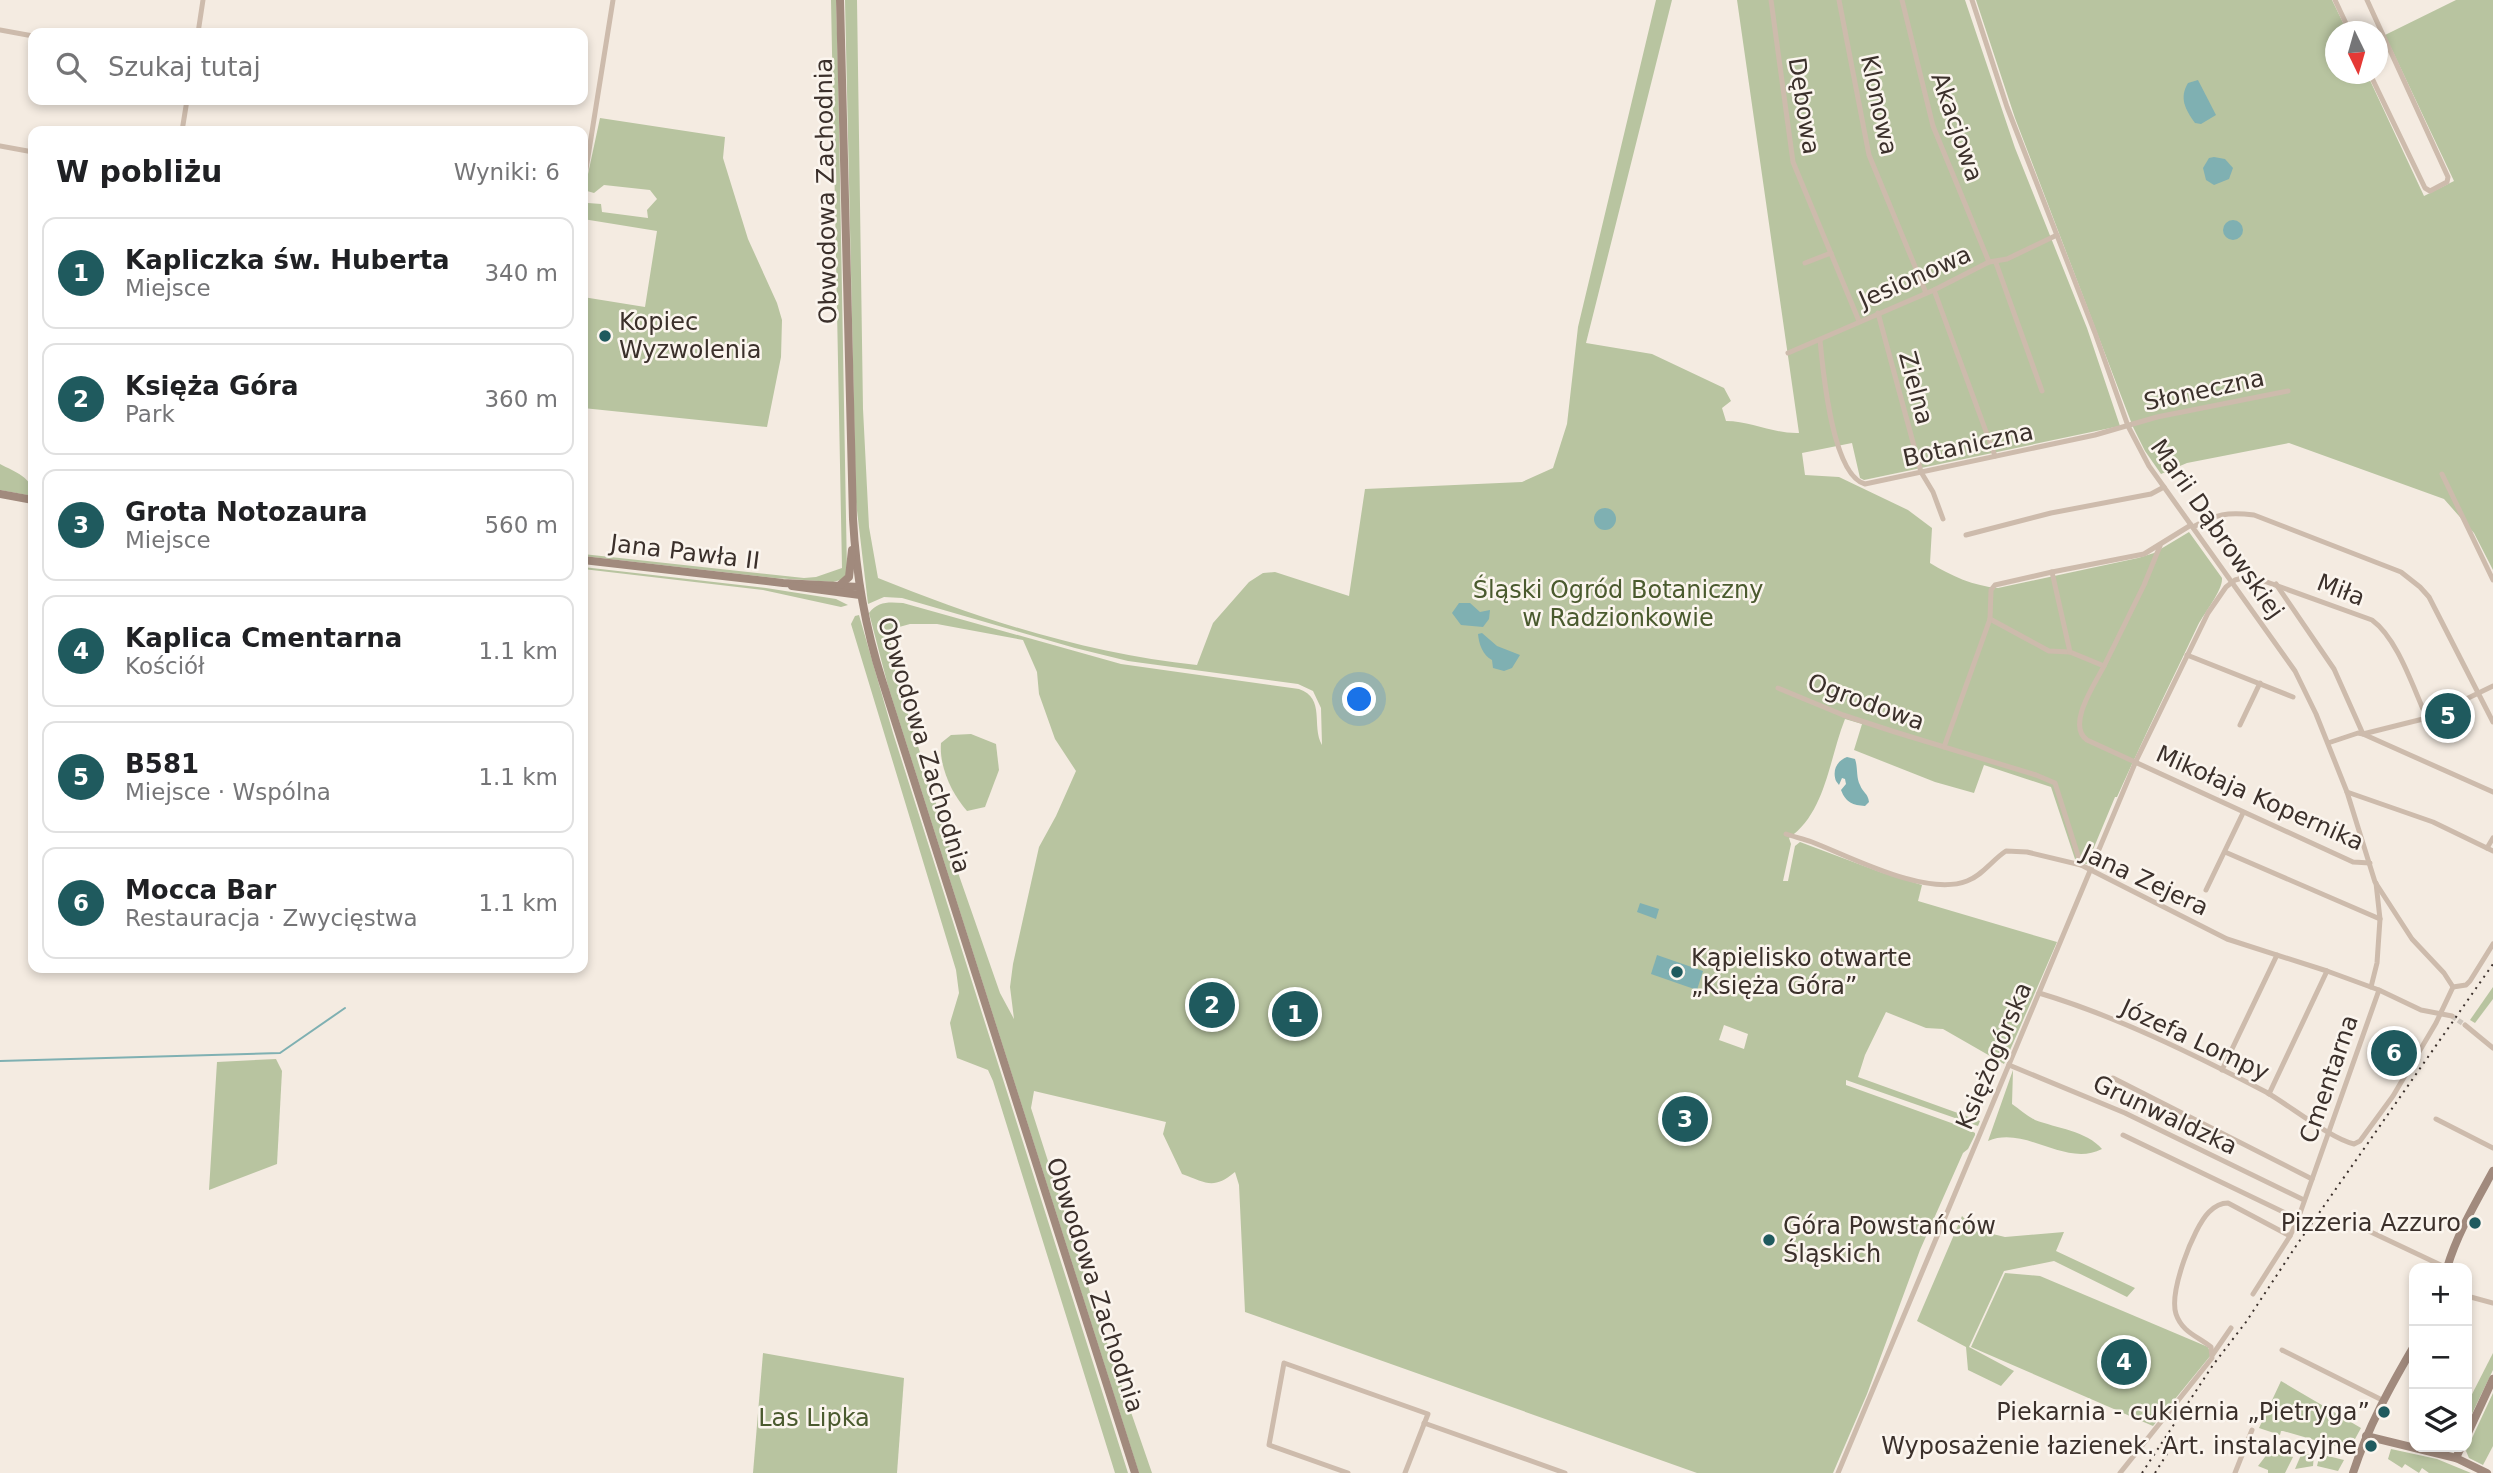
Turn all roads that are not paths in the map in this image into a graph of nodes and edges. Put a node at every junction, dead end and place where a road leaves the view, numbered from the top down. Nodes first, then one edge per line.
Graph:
1 (203, 0) edge
2 (613, 0) edge
3 (841, 0) edge
4 (1771, 0) edge
5 (1839, 0) edge
6 (1902, 0) edge
7 (1972, 0) edge
8 (2335, 0) edge
9 (2367, 0) edge
10 (2345, 21) edge
11 (2377, 21) edge
12 (199, 28) edge
13 (0, 30) edge
14 (28, 35) edge
15 (2388, 46) edge
16 (2375, 84) edge
17 (186, 105) edge
18 (183, 126) edge
19 (0, 146) edge
20 (28, 151) edge
21 (588, 157) edge
22 (2057, 235) junction
23 (1831, 253) junction
24 (1993, 262) junction
25 (1805, 263) dead end
26 (1934, 290) junction
27 (1926, 293) junction
28 (1878, 313) junction
29 (1859, 321) junction
30 (1820, 340) junction
31 (1788, 354) dead end
32 (2042, 391) dead end
33 (2288, 391) dead end
34 (2128, 426) junction
35 (1995, 456) junction
36 (1921, 472) junction
37 (2442, 474) dead end
38 (2164, 487) junction
39 (0, 494) edge
40 (28, 499) edge
41 (1943, 519) dead end
42 (853, 523) junction
43 (2192, 526) junction
44 (1966, 534) dead end
45 (2160, 545) junction
46 (588, 561) edge
47 (2052, 572) junction
48 (2493, 580) edge
49 (2231, 582) junction
50 (783, 583) junction
51 (2276, 584) junction
52 (838, 586) junction
53 (860, 591) junction
54 (1990, 619) junction
55 (2070, 652) junction
56 (2187, 655) junction
57 (2104, 666) junction
58 (2260, 683) junction
59 (2493, 686) edge
60 (1778, 688) dead end
61 (2479, 693) junction
62 (2293, 697) dead end
63 (2427, 718) junction
64 (2493, 722) edge
65 (2240, 725) dead end
66 (2363, 734) junction
67 (2328, 743) junction
68 (1944, 747) junction
69 (2136, 761) junction
70 (2347, 792) junction
71 (2493, 792) edge
72 (2243, 813) junction
73 (1786, 834) dead end
74 (2493, 838) edge
75 (2490, 850) edge
76 (2225, 852) junction
77 (2370, 863) junction
78 (2081, 865) junction
79 (2091, 870) junction
80 (2375, 882) junction
81 (2206, 890) dead end
82 (2380, 919) junction
83 (2493, 944) edge
84 (2277, 955) junction
85 (2327, 971) junction
86 (2371, 987) junction
87 (2453, 987) junction
88 (2379, 990) junction
89 (2039, 993) junction
90 (2441, 1013) junction
91 (2452, 1016) tunnel mouth
92 (2465, 1025) tunnel mouth
93 (2493, 1048) edge
94 (2009, 1065) junction
95 (2222, 1070) junction
96 (2113, 1078) dead end
97 (2269, 1094) junction
98 (2436, 1119) dead end
99 (2329, 1131) junction
100 (2123, 1135) dead end
101 (2493, 1148) edge
102 (2493, 1171) edge
103 (2312, 1179) junction
104 (2304, 1200) junction
105 (2298, 1219) junction
106 (2356, 1226) dead end
107 (2290, 1237) junction
108 (2436, 1263) edge
109 (2448, 1263) edge
110 (2253, 1294) dead end
111 (2472, 1297) edge
112 (2493, 1303) edge
113 (2231, 1328) dead end
114 (2282, 1350) dead end
115 (2409, 1354) edge
116 (2213, 1356) junction
117 (2493, 1379) edge
118 (2382, 1400) junction
119 (1424, 1423) junction
120 (2472, 1424) edge
121 (2252, 1430) dead end
122 (2366, 1436) junction
123 (2459, 1452) edge
124 (2456, 1458) junction
125 (1135, 1473) edge
126 (1348, 1473) edge
127 (1405, 1473) edge
128 (1565, 1473) edge
129 (1838, 1473) edge
130 (2120, 1473) edge
131 (2235, 1473) edge
132 (2353, 1473) edge
133 (2486, 1473) edge

1 - 12 street
2 - 21 street
3 - 42 main road, Obwodowa Zachodnia
4 - 23 street, Dębowa
5 - 27 street, Klonowa
6 - 24 street, Akacjowa
7 - 22 street, Marii Dąbrowskiej
8 - 10 street
9 - 11 street
13 - 14 street
15 - 16 street
17 - 18 street
19 - 20 street
22 - 24 street, Jesionowa
22 - 34 street, Marii Dąbrowskiej
23 - 25 street
23 - 29 street, Dębowa
24 - 26 street, Jesionowa
24 - 32 street, Akacjowa
26 - 27 street, Jesionowa
26 - 35 street
27 - 28 street, Jesionowa
28 - 29 street, Jesionowa
28 - 36 street, Zielna
29 - 30 street, Jesionowa
30 - 31 street, Jesionowa
30 - 36 street, Botaniczna
33 - 34 street, Słoneczna
34 - 35 street, Botaniczna
34 - 38 street, Marii Dąbrowskiej
35 - 36 street, Botaniczna
36 - 41 street, Zielna
37 - 48 street
38 - 43 street, Marii Dąbrowskiej
38 - 44 street
39 - 40 main road
42 - 52 main road
42 - 53 main road, Obwodowa Zachodnia
43 - 45 street, Ogrodowa
43 - 49 street, Marii Dąbrowskiej
43 - 61 street, Ogrodowa
45 - 47 street, Ogrodowa
45 - 57 street
46 - 50 main road, Jana Pawła II
47 - 54 street, Ogrodowa
47 - 55 street
49 - 51 street, Miła
49 - 56 street, Księżogórska
49 - 67 street, Marii Dąbrowskiej
50 - 52 main road, Jana Pawła II
50 - 53 main road, Jana Pawła II
51 - 63 street, Miła
51 - 66 street
52 - 53 main road, Jana Pawła II
53 - 125 main road, Obwodowa Zachodnia
54 - 55 street
54 - 68 street, Ogrodowa
55 - 57 street
56 - 58 street
56 - 69 street, Księżogórska
57 - 69 street
58 - 62 street
58 - 65 street
59 - 61 street
60 - 68 street, Ogrodowa
61 - 63 street
61 - 64 street, Ogrodowa
63 - 66 street
66 - 67 street
66 - 71 street
67 - 70 street, Marii Dąbrowskiej
68 - 78 street, Ogrodowa
69 - 72 street, Mikołaja Kopernika
69 - 79 street, Księżogórska
70 - 75 street
70 - 77 street, Marii Dąbrowskiej
72 - 76 street
72 - 77 street, Mikołaja Kopernika
73 - 78 street, Jana Zejera
74 - 75 street
76 - 81 street
76 - 82 street
77 - 80 street, Marii Dąbrowskiej
78 - 79 street, Jana Zejera
79 - 84 street, Jana Zejera
79 - 89 street, Księżogórska
80 - 82 street
80 - 87 street, Marii Dąbrowskiej
82 - 86 street
83 - 87 street
84 - 85 street, Jana Zejera
84 - 95 street
85 - 86 street, Jana Zejera
85 - 97 street
86 - 88 street, Jana Zejera
87 - 90 street
88 - 90 street, Jana Zejera
88 - 99 street, Cmentarna
89 - 94 street, Księżogórska
89 - 95 street, Józefa Lompy
90 - 91 street, Jana Zejera
90 - 99 street, Józefa Lompy
92 - 93 street
94 - 104 street, Grunwaldzka
94 - 129 street, Księżogórska
95 - 97 street, Józefa Lompy
96 - 103 street, Cmentarna
97 - 99 street, Józefa Lompy
98 - 101 street
99 - 103 street, Cmentarna
100 - 105 street
102 - 109 main road
103 - 104 street, Cmentarna
104 - 105 street, Cmentarna
105 - 107 street, Cmentarna
106 - 108 street
107 - 110 street, Cmentarna
107 - 116 street
111 - 112 street
113 - 116 street
114 - 118 street
115 - 118 main road
116 - 130 street
117 - 120 main road
118 - 122 main road
119 - 126 street
119 - 127 street
119 - 128 street
121 - 131 street
122 - 124 main road
122 - 132 main road
123 - 124 main road
124 - 133 main road

